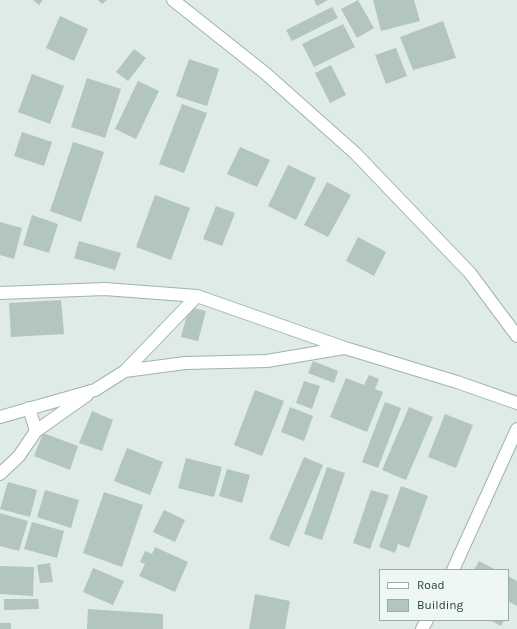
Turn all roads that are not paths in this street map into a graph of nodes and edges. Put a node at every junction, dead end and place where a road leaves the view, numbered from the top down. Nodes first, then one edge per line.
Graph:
1 (174, 0) edge
2 (0, 293) edge
3 (197, 296) junction
4 (517, 336) edge
5 (345, 348) junction
6 (125, 371) junction
7 (94, 390) junction
8 (517, 403) edge
9 (29, 408) junction
10 (0, 417) edge
11 (517, 429) edge
12 (36, 431) junction
13 (0, 474) edge
14 (453, 569) edge

1 - 4 street
2 - 3 street
3 - 5 street
3 - 6 street
5 - 6 street
5 - 8 street
6 - 7 street
7 - 9 street
7 - 12 street
9 - 10 street
9 - 12 street
11 - 14 street
12 - 13 street

